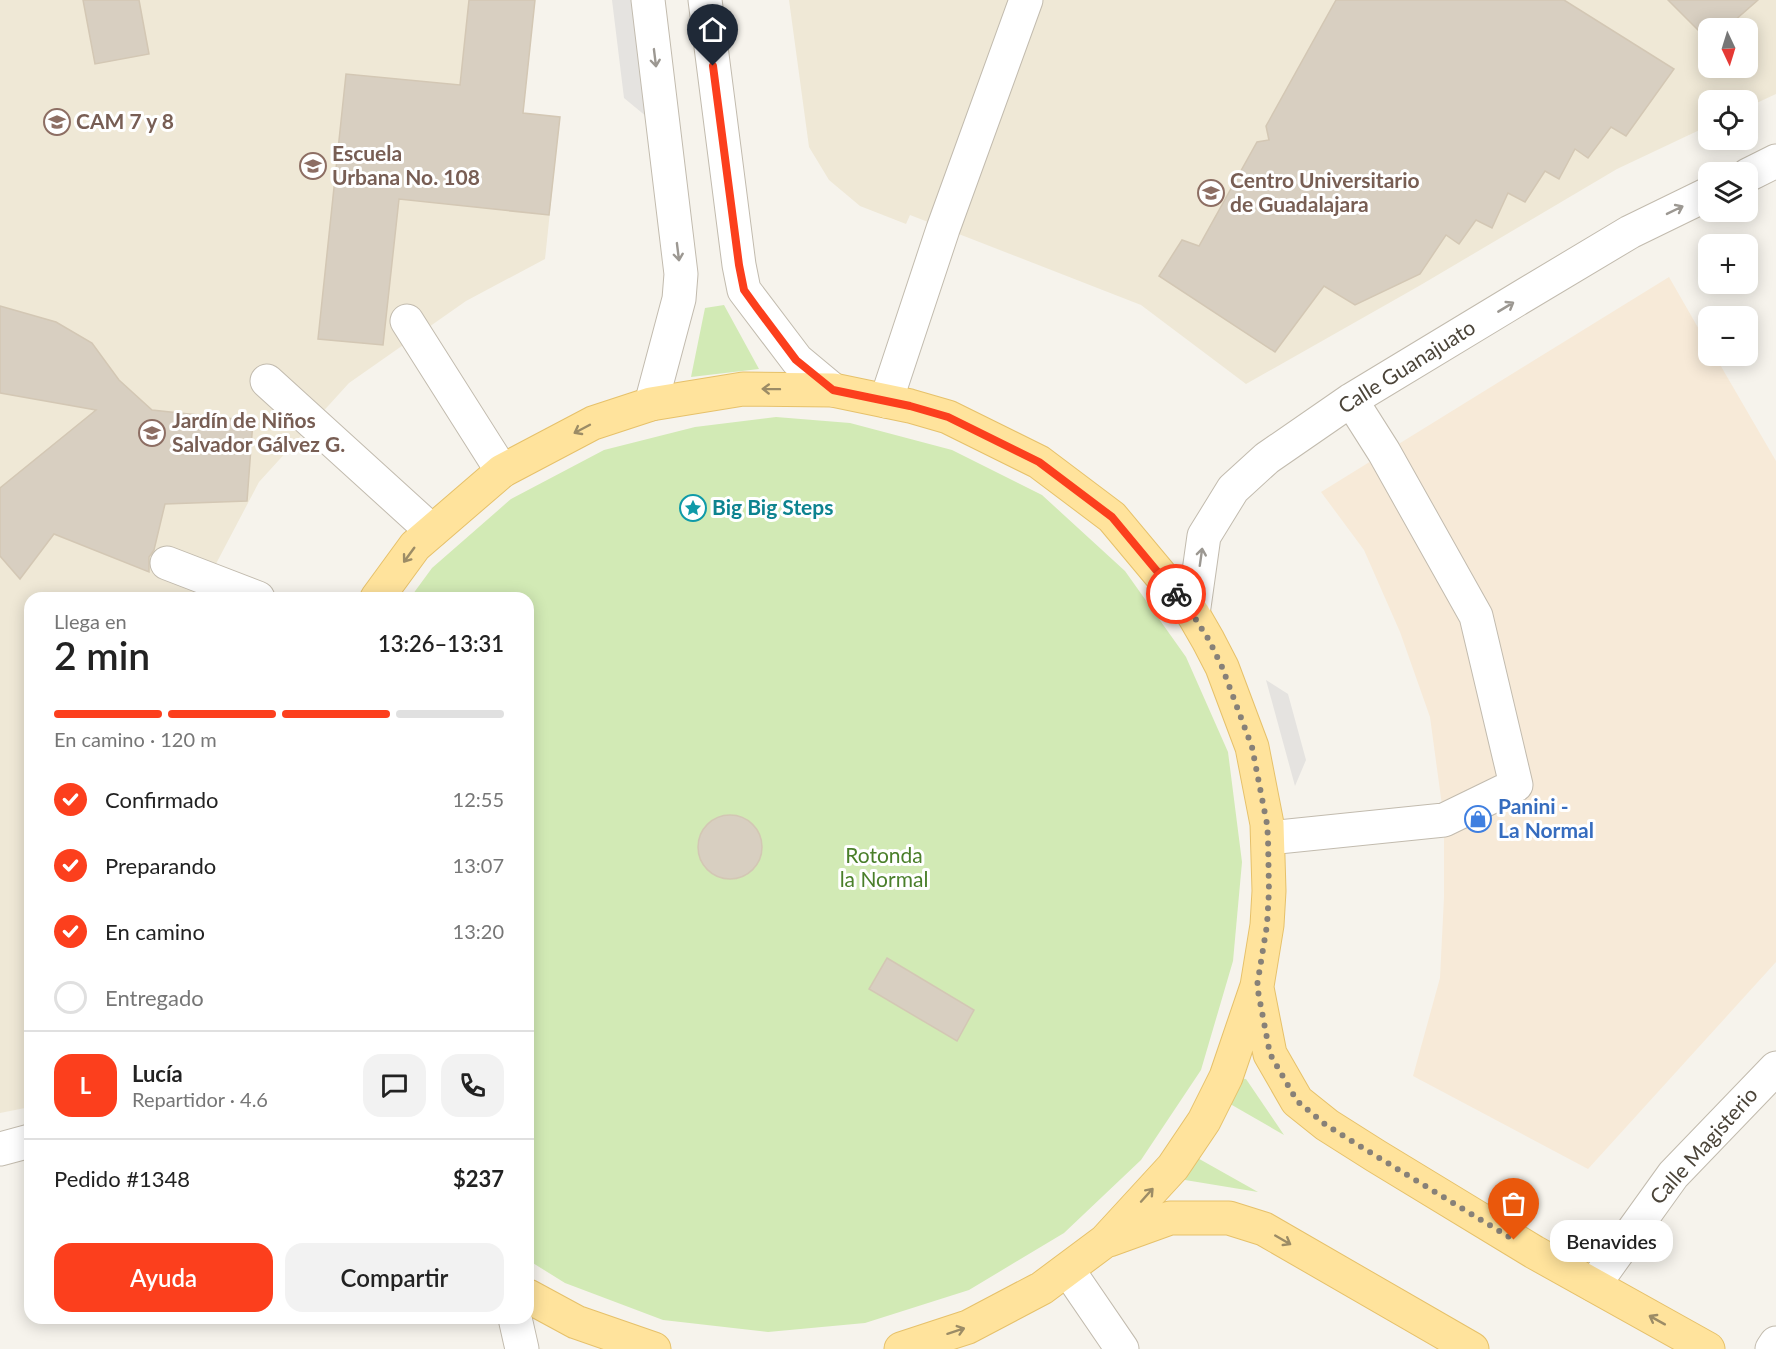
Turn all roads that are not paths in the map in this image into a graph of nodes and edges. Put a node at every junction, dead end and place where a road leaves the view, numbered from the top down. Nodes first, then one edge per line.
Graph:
1 (648, 0) edge
2 (705, 0) edge
3 (1026, 0) edge
4 (1776, 161) edge
5 (1758, 170) edge
6 (1698, 199) edge
7 (407, 321) dead end
8 (267, 381) dead end
9 (833, 390) junction
10 (1351, 400) junction
11 (886, 401) junction
12 (651, 404) junction
13 (502, 471) junction
14 (432, 531) junction
15 (167, 563) dead end
16 (242, 592) edge
17 (381, 592) edge
18 (1193, 615) junction
19 (1268, 838) junction
20 (1257, 986) junction
21 (1776, 1068) edge
22 (24, 1143) edge
23 (0, 1149) edge
24 (1105, 1241) junction
25 (1068, 1270) junction
26 (1594, 1285) junction
27 (534, 1301) edge
28 (516, 1324) edge
29 (580, 1336) edge
30 (1776, 1343) edge
31 (522, 1349) edge
32 (654, 1349) edge
33 (901, 1349) edge
34 (1122, 1349) edge
35 (1472, 1349) edge
36 (1708, 1349) edge
37 (1772, 1349) edge

1 -> 12 street
2 - 9 street
3 - 11 street
4 - 5 street
10 -> 6 street, Calle Guanajuato
7 - 13 street
8 - 14 street
9 - 11 main road
9 -> 12 main road
18 -> 10 street, Calle Guanajuato
10 - 19 street
11 - 18 main road
12 -> 13 main road
13 - 14 main road
14 -> 17 main road
15 - 16 street
18 - 19 main road
19 - 20 main road
24 -> 20 main road
20 - 26 main road
21 - 26 street, Calle Magisterio
22 - 23 street
24 - 25 main road
24 -> 35 main road
33 -> 25 main road
25 - 34 street
36 -> 26 main road
27 - 29 main road
28 - 31 street
29 - 32 main road
30 - 37 street

